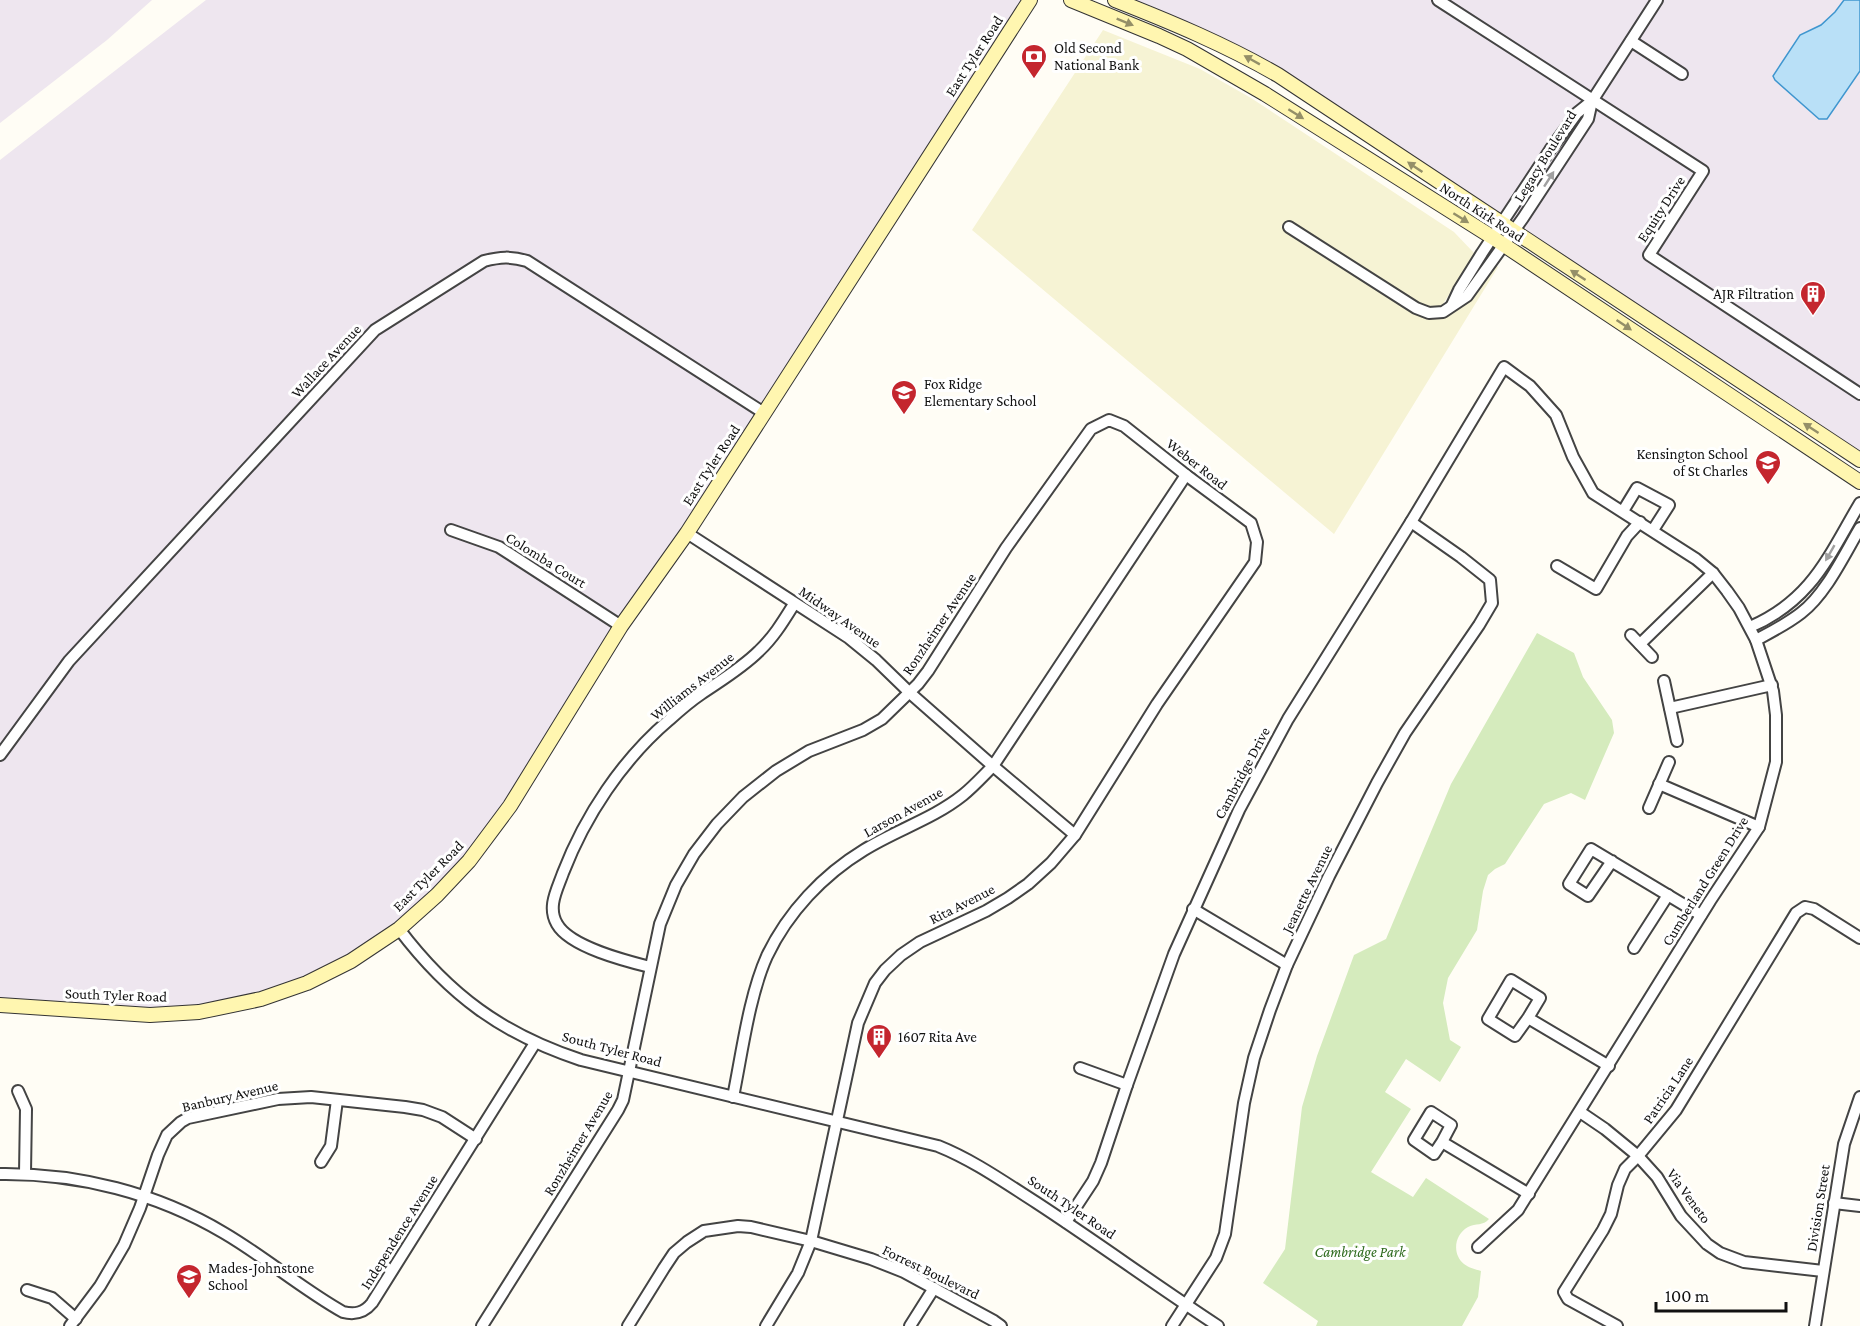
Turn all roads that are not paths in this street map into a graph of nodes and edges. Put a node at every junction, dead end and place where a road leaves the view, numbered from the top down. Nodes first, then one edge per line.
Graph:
1 (1030, 0) edge
2 (1071, 0) edge
3 (1115, 0) edge
4 (1438, 0) edge
5 (1657, 0) edge
6 (1631, 41) junction
7 (1683, 74) dead end
8 (1592, 100) junction
9 (1289, 227) dead end
10 (1507, 228) junction
11 (1498, 241) junction
12 (1504, 367) joint
13 (1860, 394) edge
14 (764, 413) junction
15 (1103, 423) joint
16 (1860, 460) edge
17 (1186, 475) junction
18 (1860, 482) edge
19 (1860, 503) edge
20 (1623, 511) junction
21 (1411, 522) junction
22 (1640, 522) junction
23 (1860, 528) edge
24 (451, 530) dead end
25 (1653, 530) junction
26 (687, 533) junction
27 (1257, 548) joint
28 (1557, 566) dead end
29 (1713, 573) junction
30 (794, 604) junction
31 (621, 626) junction
32 (1750, 627) junction
33 (1631, 635) dead end
34 (1756, 640) junction
35 (1640, 644) junction
36 (1652, 657) dead end
37 (1664, 681) dead end
38 (1772, 686) junction
39 (910, 693) junction
40 (1670, 708) junction
41 (1677, 741) dead end
42 (0, 754) edge
43 (1669, 762) dead end
44 (993, 766) junction
45 (1659, 784) junction
46 (1649, 808) dead end
47 (1759, 826) junction
48 (1075, 835) junction
49 (1611, 861) dead end
50 (1668, 895) junction
51 (1193, 909) junction
52 (1701, 915) junction
53 (399, 929) junction
54 (1860, 938) edge
55 (1634, 948) dead end
56 (1287, 965) junction
57 (650, 967) junction
58 (0, 1005) edge
59 (1528, 1018) junction
60 (535, 1043) junction
61 (1609, 1066) junction
62 (1080, 1068) dead end
63 (630, 1072) junction
64 (1127, 1085) junction
65 (18, 1091) dead end
66 (733, 1097) junction
67 (1860, 1097) edge
68 (337, 1100) junction
69 (1580, 1112) junction
70 (837, 1121) junction
71 (476, 1138) junction
72 (1442, 1142) dead end
73 (1638, 1156) junction
74 (321, 1162) dead end
75 (0, 1173) edge
76 (25, 1173) junction
77 (1529, 1194) junction
78 (144, 1197) junction
79 (1834, 1203) junction
80 (1860, 1206) edge
81 (1066, 1222) junction
82 (811, 1241) junction
83 (1478, 1247) dead end
84 (1823, 1271) junction
85 (934, 1288) junction
86 (27, 1290) dead end
87 (1186, 1304) junction
88 (73, 1323) edge
89 (482, 1326) edge
90 (628, 1326) edge
91 (766, 1326) edge
92 (910, 1326) edge
93 (1001, 1326) edge
94 (1172, 1326) edge
95 (1218, 1326) edge
96 (1617, 1326) edge
97 (1815, 1326) edge

1 - 14 main road, East Tyler Road
2 -> 11 main road, North Kirk Road
10 -> 3 main road, North Kirk Road
4 - 8 street, Equity Drive
5 - 6 street, Legacy Boulevard
6 - 7 street
6 - 8 street, Legacy Boulevard
8 - 10 street, Legacy Boulevard
8 - 13 street, Equity Drive
9 - 11 street, Legacy Boulevard
10 - 11 street, Legacy Boulevard
16 -> 10 main road, North Kirk Road
11 -> 18 main road, North Kirk Road
12 - 20 street, Cumberland Green Drive
12 - 21 street, Cambridge Drive
14 - 26 main road, East Tyler Road
14 - 42 street, Wallace Avenue
15 - 17 street, Weber Road
15 - 39 street, Ronzheimer Avenue
17 - 27 street, Weber Road
17 - 44 street, Larson Avenue
19 -> 32 street
20 - 22 street, Cumberland Green Drive
20 - 25 street
21 - 51 street, Cambridge Drive
21 - 56 street, Jeanette Avenue
22 - 25 street, Cumberland Green Drive
22 - 28 street
23 - 34 street
24 - 31 street, Colomba Court
25 - 29 street, Cumberland Green Drive
26 - 30 street, Midway Avenue
26 - 31 main road, East Tyler Road
27 - 48 street, Rita Avenue
29 - 32 street, Cumberland Green Drive
29 - 35 street
30 - 39 street, Midway Avenue
30 - 57 street, Williams Avenue
31 - 53 main road, East Tyler Road
32 - 34 street, Cumberland Green Drive
33 - 35 street
34 - 38 street, Cumberland Green Drive
35 - 36 street
37 - 40 street
38 - 40 street
38 - 47 street, Cumberland Green Drive
39 - 44 street, Midway Avenue
39 - 57 street, Ronzheimer Avenue
40 - 41 street
43 - 45 street
44 - 48 street, Midway Avenue
44 - 66 street, Larson Avenue
45 - 46 street
45 - 47 street
47 - 52 street, Cumberland Green Drive
48 - 70 street, Rita Avenue
49 - 50 street
50 - 52 street
50 - 55 street
51 - 56 street
51 - 64 street, Cambridge Drive
52 - 61 street, Cumberland Green Drive
53 - 58 main road, South Tyler Road
53 - 60 street, South Tyler Road
54 - 73 street, Patricia Lane
56 - 87 street, Jeanette Avenue
57 - 63 street, Ronzheimer Avenue
59 - 59 street
59 - 61 street
60 - 63 street, South Tyler Road
60 - 71 street, Independence Avenue
61 - 69 street, Cumberland Green Drive
62 - 64 street
63 - 66 street, South Tyler Road
63 - 89 street, Ronzheimer Avenue
64 - 81 street, Cambridge Drive
65 - 76 street
66 - 70 street, South Tyler Road
67 - 79 street, Division Street
68 - 71 street, Banbury Avenue
68 - 74 street
68 - 78 street, Banbury Avenue
69 - 73 street, Via Veneto
69 - 77 street, Cumberland Green Drive
70 - 81 street, South Tyler Road
70 - 82 street, Rita Avenue
71 - 78 street, Independence Avenue
72 - 77 street
73 - 84 street, Via Veneto
73 - 96 street, Patricia Lane
75 - 76 street, Independence Avenue
76 - 78 street, Independence Avenue
77 - 83 street, Cumberland Green Drive
78 - 88 street, Banbury Avenue
79 - 80 street
79 - 84 street, Division Street
81 - 87 street, South Tyler Road
82 - 85 street, Forrest Boulevard
82 - 90 street, Forrest Boulevard
82 - 91 street, Rita Avenue
84 - 97 street, Division Street
85 - 92 street
85 - 93 street, Forrest Boulevard
86 - 88 street
87 - 94 street, Jeanette Avenue
87 - 95 street, South Tyler Road

